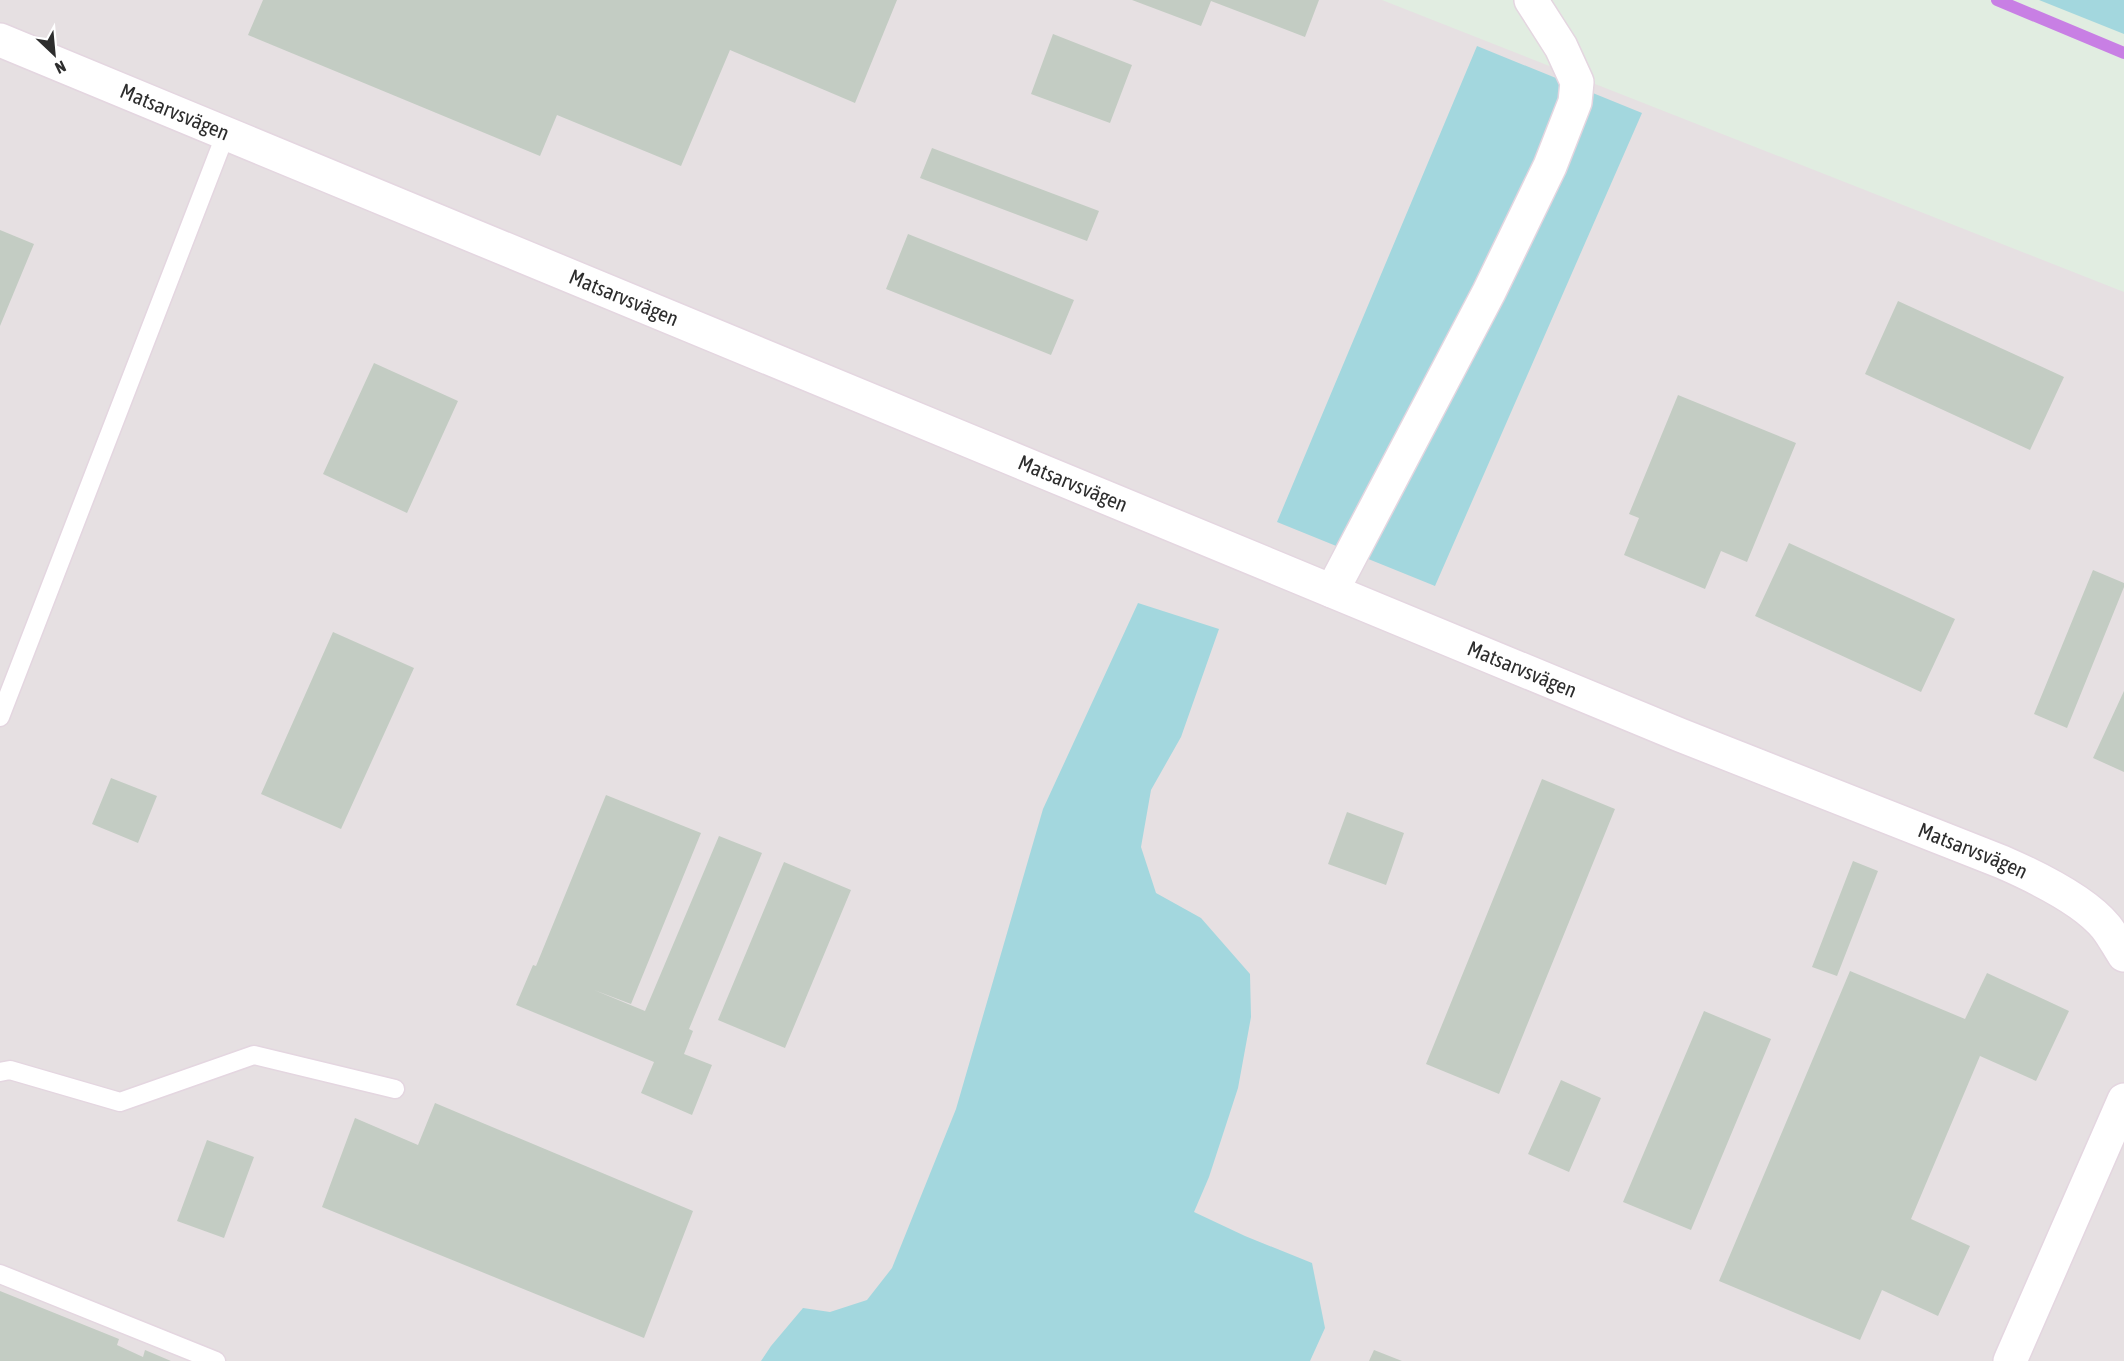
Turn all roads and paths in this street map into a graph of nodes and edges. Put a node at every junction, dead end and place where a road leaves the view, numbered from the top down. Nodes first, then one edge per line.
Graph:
1 (1531, 0) edge
2 (0, 40) edge
3 (226, 134) junction
4 (1332, 591) junction
5 (0, 717) edge
6 (2124, 955) edge
7 (0, 1072) edge
8 (395, 1089) dead end
9 (2124, 1100) edge
10 (0, 1274) edge
11 (216, 1361) edge
12 (2010, 1361) edge

1 - 4 street
2 - 3 street, Matsarvsvägen
3 - 4 street, Matsarvsvägen
3 - 5 lane
4 - 6 street, Matsarvsvägen
7 - 8 lane
9 - 12 street
10 - 11 lane

